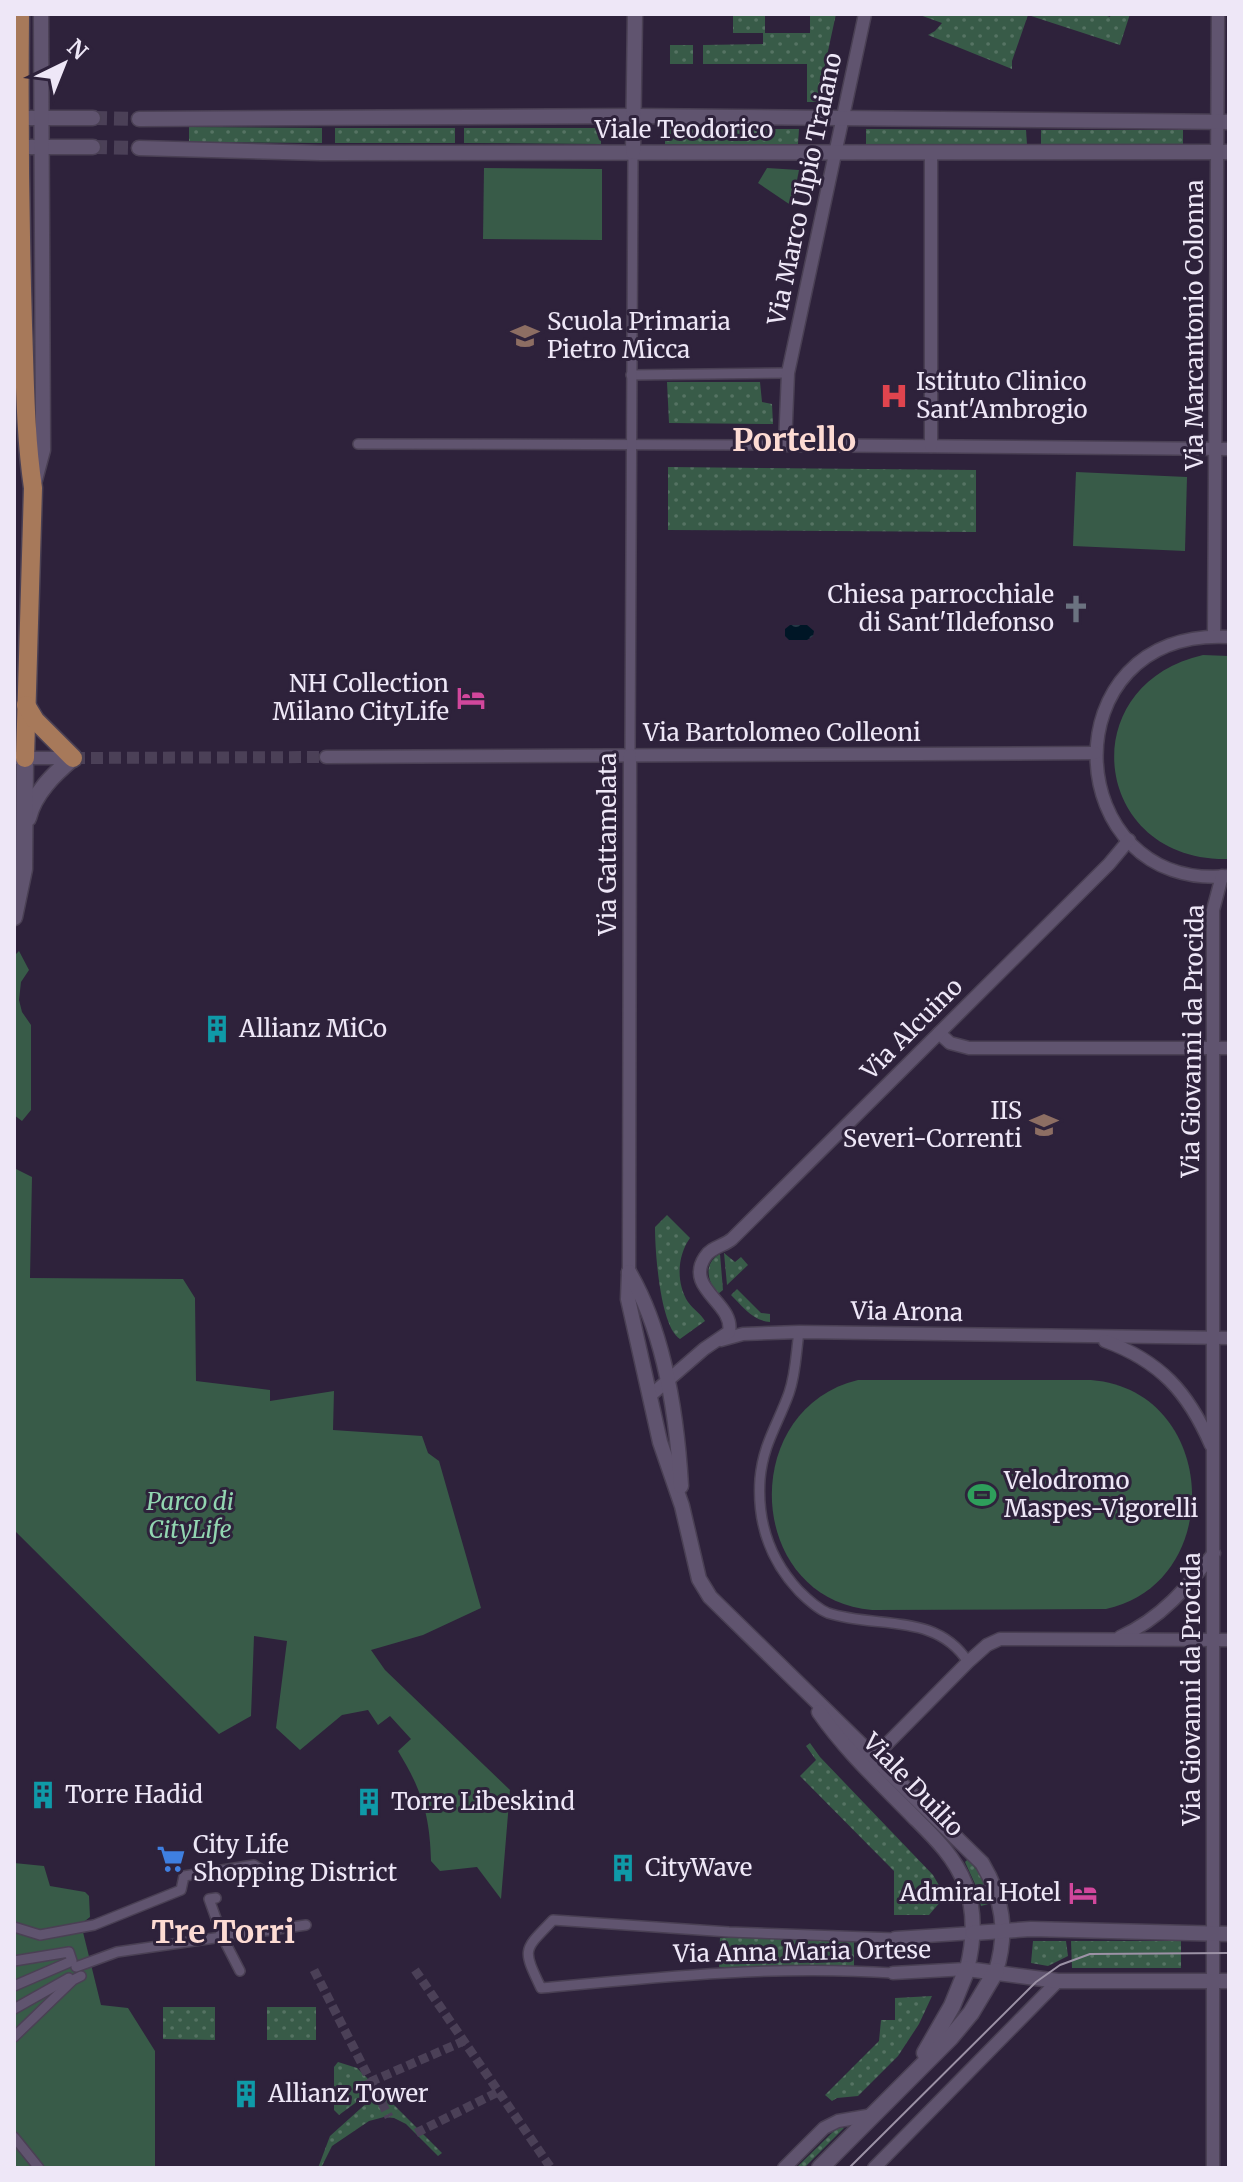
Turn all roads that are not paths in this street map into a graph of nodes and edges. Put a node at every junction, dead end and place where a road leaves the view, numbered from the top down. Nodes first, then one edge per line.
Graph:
1 (20, 14) edge
2 (41, 14) edge
3 (635, 14) edge
4 (865, 14) edge
5 (1218, 14) edge
6 (635, 116) junction
7 (843, 117) junction
8 (16, 118) edge
9 (40, 118) junction
10 (93, 118) tunnel mouth
11 (139, 119) tunnel mouth
12 (1223, 122) edge
13 (16, 147) edge
14 (40, 147) junction
15 (93, 147) tunnel mouth
16 (139, 148) tunnel mouth
17 (633, 152) junction
18 (1223, 152) edge
19 (835, 153) junction
20 (931, 154) junction
21 (788, 373) junction
22 (631, 375) junction
23 (630, 443) junction
24 (358, 444) dead end
25 (785, 445) junction
26 (931, 446) junction
27 (1223, 449) edge
28 (33, 488) junction
29 (1214, 636) junction
30 (1229, 637) edge
31 (26, 705) junction
32 (1095, 753) junction
33 (630, 755) junction
34 (326, 757) tunnel mouth
35 (20, 758) edge
36 (73, 758) junction
37 (24, 835) junction
38 (1129, 840) junction
39 (1226, 876) edge
40 (14, 917) edge
41 (939, 1033) junction
42 (1212, 1048) junction
43 (1229, 1048) edge
44 (629, 1272) junction
45 (799, 1332) junction
46 (1094, 1337) junction
47 (1213, 1338) junction
48 (1229, 1338) edge
49 (721, 1340) junction
50 (666, 1382) junction
51 (651, 1395) junction
52 (1213, 1451) junction
53 (682, 1506) junction
54 (1214, 1553) junction
55 (1117, 1639) junction
56 (1214, 1640) junction
57 (1229, 1640) edge
58 (968, 1662) junction
59 (803, 1688) junction
60 (874, 1757) junction
61 (270, 1875) dead end
62 (216, 1898) dead end
63 (306, 1925) dead end
64 (14, 1927) edge
65 (1004, 1929) junction
66 (973, 1933) junction
67 (1221, 1934) edge
68 (223, 1938) junction
69 (895, 1938) joint
70 (14, 1961) edge
71 (967, 1969) junction
72 (75, 1970) junction
73 (240, 1971) dead end
74 (996, 1971) junction
75 (893, 1973) joint
76 (1058, 1981) junction
77 (1213, 1981) junction
78 (1229, 1981) edge
79 (14, 1986) edge
80 (14, 2009) edge
81 (14, 2037) edge
82 (907, 2080) junction
83 (873, 2115) junction
84 (14, 2137) edge
85 (39, 2168) edge
86 (784, 2168) edge
87 (820, 2168) edge
88 (874, 2168) edge
89 (1213, 2168) edge

1 - 8 main road
2 - 9 street
3 - 6 street
4 - 7 street, Via Marco Ulpio Traiano
5 - 12 street, Via Marcantonio Colonna
6 - 7 street, Viale Teodorico
6 - 11 street, Viale Teodorico
6 - 17 street
7 - 12 street, Viale Teodorico
7 - 19 street, Via Marco Ulpio Traiano
8 - 9 street
8 - 13 main road
9 - 10 street
9 - 14 street
12 - 18 street, Via Marcantonio Colonna
13 - 14 street
13 - 28 main road
14 - 15 street
14 - 28 street
16 - 17 street, Viale Teodorico
17 - 19 street, Viale Teodorico
17 - 22 street
18 - 20 street, Viale Teodorico
18 - 27 street, Via Marcantonio Colonna
19 - 20 street, Viale Teodorico
19 - 21 street, Via Marco Ulpio Traiano
20 - 26 street
21 - 22 street
21 - 25 street, Via Marco Ulpio Traiano
22 - 23 street, Via Gattamelata
23 - 24 street
23 - 25 street
23 - 33 street, Via Gattamelata
25 - 26 street
26 - 27 street
27 - 29 street, Via Marcantonio Colonna
28 - 31 main road
29 - 30 street
29 - 32 street
31 - 35 main road
31 - 36 main road
32 - 33 street, Via Bartolomeo Colleoni
32 - 38 street
33 - 34 street, Via Bartolomeo Colleoni
33 - 44 street, Via Gattamelata
35 - 36 street
35 - 37 main road
36 - 37 main road
37 - 40 main road
38 - 39 street
38 - 41 street, Via Alcuino
39 - 42 street, Via Giovanni da Procida
41 - 42 street
41 - 49 street, Via Alcuino
42 - 43 street
42 - 47 street, Via Giovanni da Procida
44 - 50 street, Viale Duilio
44 - 51 street, Viale Duilio
45 - 46 street, Via Arona
45 - 49 street, Via Arona
45 - 58 street
46 - 47 street, Via Arona
46 - 52 street, Via Arona
47 - 48 street, Via Arona
47 - 52 street, Via Giovanni da Procida
49 - 50 street
50 - 51 street
50 - 53 street, Viale Duilio
51 - 53 street, Viale Duilio
52 - 54 street, Via Giovanni da Procida
53 - 59 street, Viale Duilio
54 - 55 street
54 - 56 street, Via Giovanni da Procida
55 - 56 street
55 - 58 street
56 - 57 street
56 - 67 street, Via Giovanni da Procida
58 - 60 street
59 - 60 street, Viale Duilio
59 - 66 street, Viale Duilio
60 - 65 street, Viale Duilio
61 - 64 street
62 - 68 street
63 - 68 street
65 - 66 street
65 - 67 street
65 - 74 street
66 - 69 street, Via Anna Maria Ortese
66 - 71 street, Viale Duilio
67 - 77 street, Via Giovanni da Procida
68 - 72 street
68 - 73 street
69 - 75 street, Via Anna Maria Ortese
70 - 72 street
71 - 74 street
71 - 75 street, Via Anna Maria Ortese
71 - 82 main road
72 - 79 street
72 - 80 street
72 - 81 street
74 - 76 street
74 - 82 main road
76 - 77 street
76 - 88 street
77 - 78 street
77 - 89 street, Via Giovanni da Procida
82 - 83 main road
83 - 86 street
83 - 87 main road
84 - 85 street

